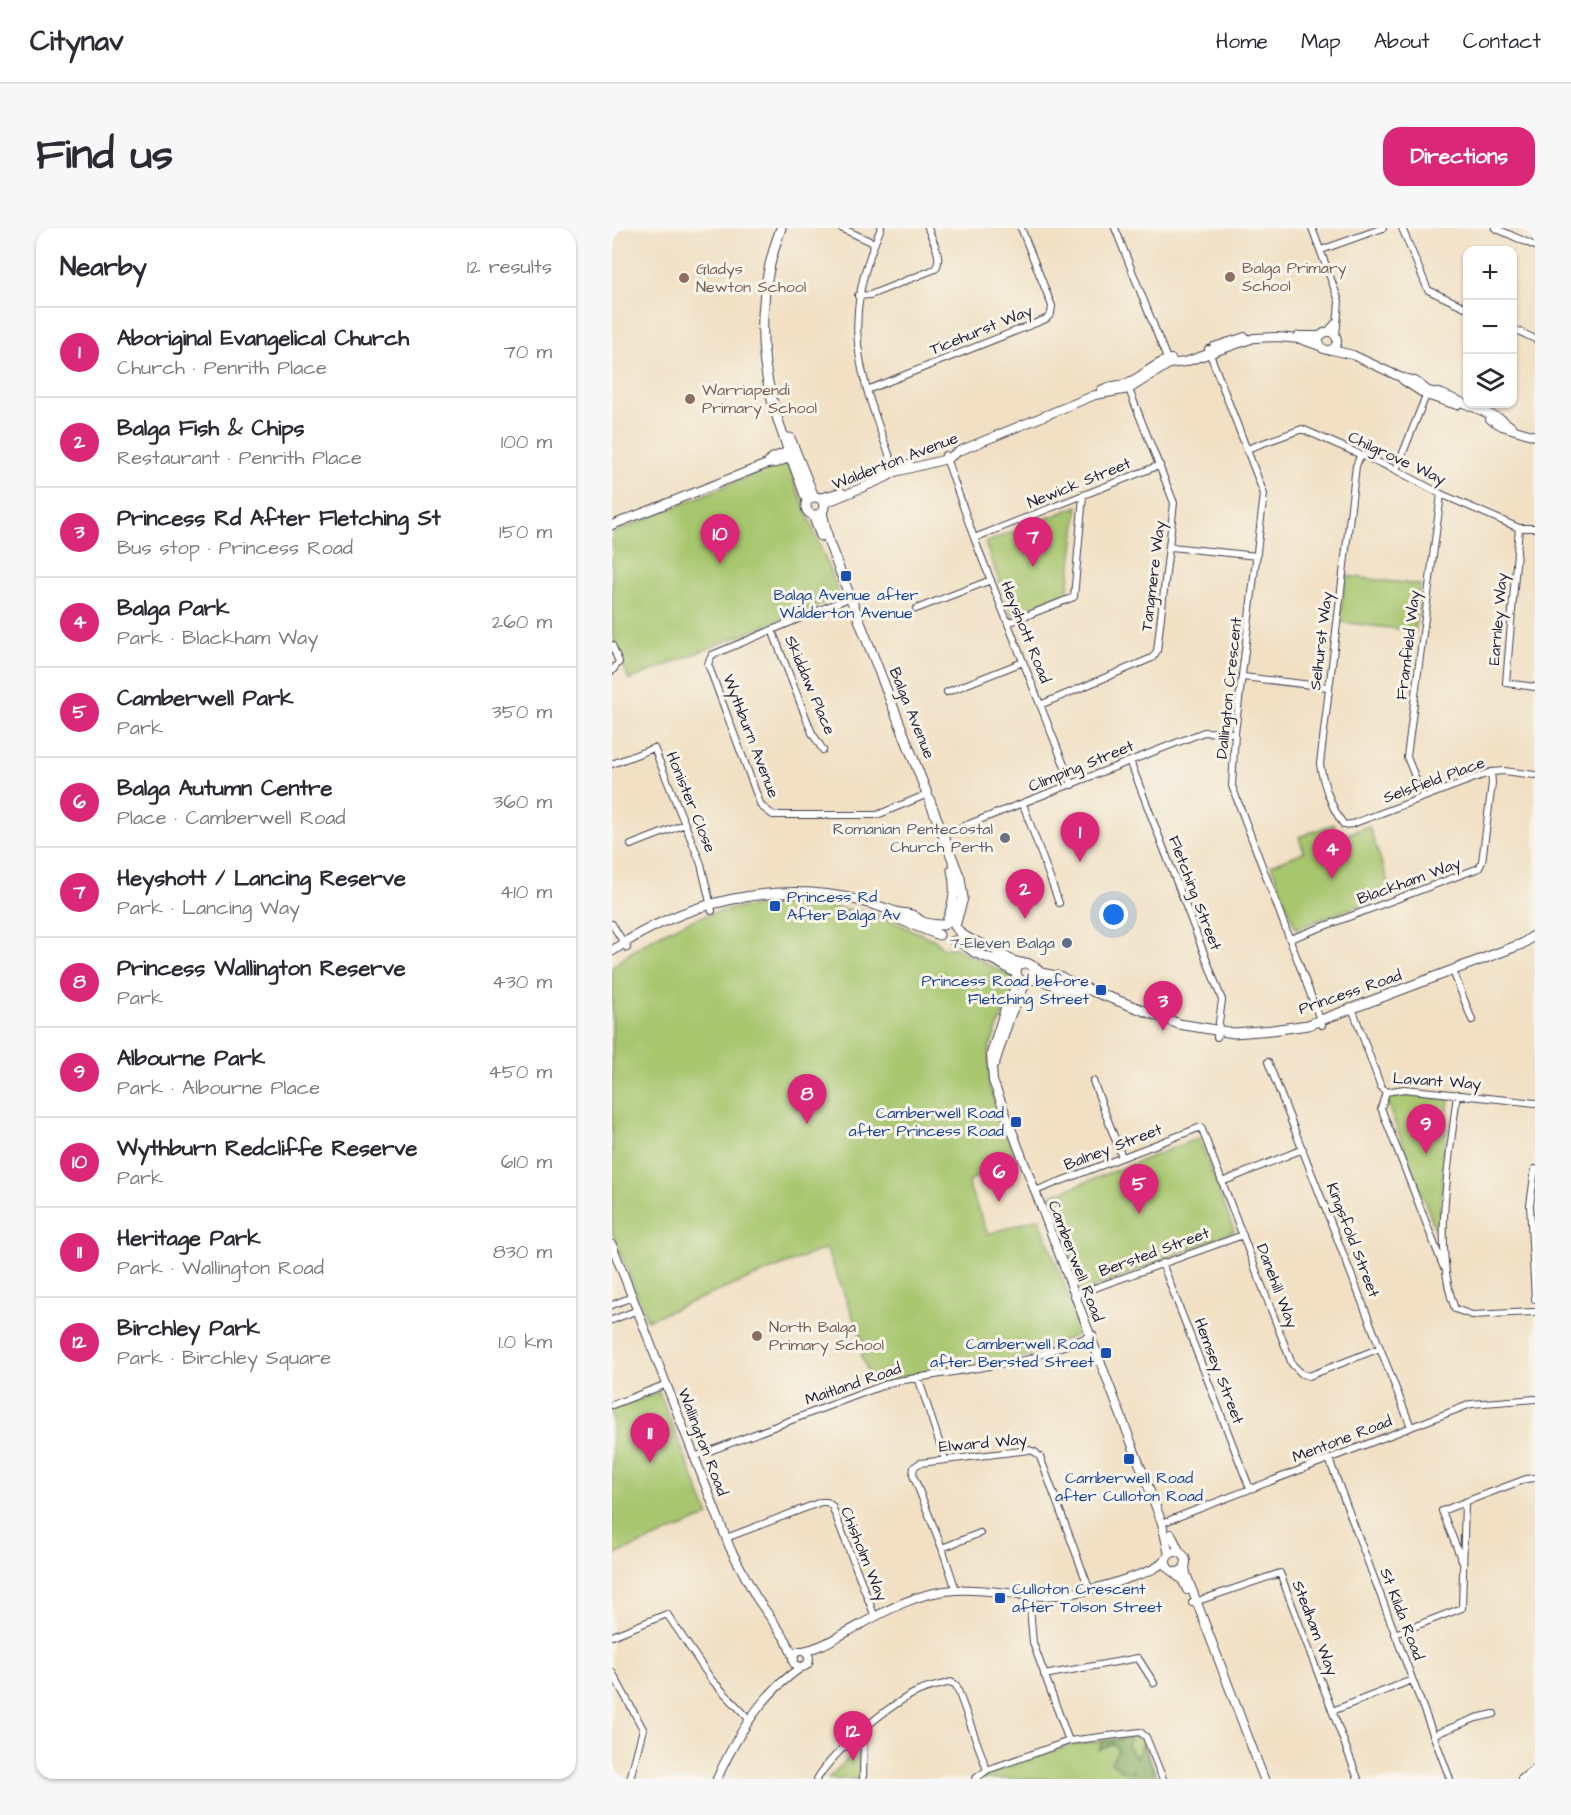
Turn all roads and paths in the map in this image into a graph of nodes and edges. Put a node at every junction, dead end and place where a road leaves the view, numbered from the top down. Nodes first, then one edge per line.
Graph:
1 (782, 228) edge
2 (787, 228) edge
3 (841, 228) edge
4 (881, 228) edge
5 (928, 228) edge
6 (1021, 228) edge
7 (1116, 228) edge
8 (1312, 228) edge
9 (1383, 228) edge
10 (1402, 228) edge
11 (1495, 228) edge
12 (874, 243) junction
13 (1535, 246) edge
14 (1321, 250) junction
15 (858, 296) junction
16 (1463, 306) edge
17 (1336, 321) junction
18 (1517, 330) edge
19 (1324, 334) junction
20 (1535, 339) edge
21 (1335, 343) junction
22 (1320, 346) junction
23 (1209, 351) junction
24 (1168, 362) junction
25 (1128, 386) junction
26 (867, 390) junction
27 (1427, 393) junction
28 (1535, 436) edge
29 (1247, 449) junction
30 (793, 453) junction
31 (1360, 456) junction
32 (946, 457) junction
33 (1160, 465) junction
34 (894, 469) junction
35 (1396, 470) junction
36 (1441, 494) junction
37 (1083, 496) junction
38 (816, 504) junction
39 (612, 525) edge
40 (1519, 528) junction
41 (1535, 528) edge
42 (974, 538) junction
43 (1171, 547) junction
44 (1257, 556) junction
45 (991, 580) junction
46 (848, 599) junction
47 (916, 609) dead end
48 (1008, 623) junction
49 (772, 630) junction
50 (612, 645) edge
51 (1023, 662) junction
52 (612, 671) edge
53 (1243, 677) junction
54 (1328, 687) junction
55 (1535, 687) edge
56 (947, 692) dead end
57 (1040, 705) junction
58 (1235, 734) junction
59 (823, 750) dead end
60 (1130, 761) junction
61 (612, 764) edge
62 (1491, 772) junction
63 (1535, 775) edge
64 (1072, 785) junction
65 (926, 795) junction
66 (1423, 797) junction
67 (1023, 804) junction
68 (685, 824) junction
69 (1344, 825) joint
70 (941, 835) junction
71 (631, 845) dead end
72 (1059, 903) dead end
73 (864, 904) junction
74 (711, 908) junction
75 (612, 924) edge
76 (950, 926) junction
77 (939, 935) junction
78 (1535, 935) edge
79 (1290, 939) junction
80 (954, 941) junction
81 (1535, 943) edge
82 (625, 946) junction
83 (612, 951) edge
84 (612, 958) edge
85 (1020, 963) junction
86 (1033, 966) junction
87 (1454, 972) junction
88 (1016, 974) junction
89 (1029, 980) junction
90 (1354, 1013) junction
91 (1472, 1020) dead end
92 (1321, 1023) junction
93 (1218, 1034) junction
94 (1268, 1062) dead end
95 (1093, 1081) dead end
96 (1386, 1092) junction
97 (1457, 1094) junction
98 (1535, 1103) edge
99 (1201, 1127) joint
100 (1303, 1149) junction
101 (1122, 1157) junction
102 (1535, 1169) edge
103 (1222, 1182) junction
104 (1037, 1190) junction
105 (1243, 1235) junction
106 (612, 1245) edge
107 (1162, 1263) junction
108 (1446, 1272) junction
109 (1077, 1294) junction
110 (632, 1297) junction
111 (1535, 1299) edge
112 (612, 1305) edge
113 (638, 1310) junction
114 (1535, 1312) edge
115 (612, 1320) edge
116 (1092, 1335) junction
117 (1380, 1348) junction
118 (918, 1377) junction
119 (667, 1384) junction
120 (1535, 1399) edge
121 (612, 1405) edge
122 (1411, 1427) junction
123 (694, 1457) junction
124 (1329, 1459) junction
125 (945, 1460) junction
126 (1535, 1478) edge
127 (1250, 1489) junction
128 (1465, 1502) junction
129 (1164, 1522) junction
130 (980, 1533) dead end
131 (726, 1538) junction
132 (942, 1548) junction
133 (1180, 1553) junction
134 (1168, 1557) junction
135 (1463, 1564) junction
136 (1185, 1565) junction
137 (1151, 1571) junction
138 (1172, 1571) junction
139 (956, 1590) junction
140 (1090, 1591) junction
141 (1029, 1595) junction
142 (1195, 1602) junction
143 (874, 1617) junction
144 (1395, 1634) junction
145 (612, 1636) edge
146 (786, 1640) junction
147 (818, 1648) junction
148 (802, 1651) junction
149 (809, 1659) junction
150 (794, 1660) junction
151 (803, 1666) junction
152 (612, 1672) edge
153 (789, 1675) junction
154 (1044, 1675) junction
155 (1412, 1680) junction
156 (1154, 1683) dead end
157 (1332, 1711) junction
158 (1494, 1714) dead end
159 (749, 1719) junction
160 (864, 1731) junction
161 (1433, 1735) junction
162 (1069, 1741) junction
163 (1535, 1768) edge
164 (987, 1770) junction
165 (630, 1779) edge
166 (717, 1779) edge
167 (818, 1779) edge
168 (863, 1779) edge
169 (975, 1779) edge
170 (1163, 1779) edge
171 (1259, 1779) edge
172 (1264, 1779) edge
173 (1358, 1779) edge
174 (1450, 1779) edge
175 (1521, 1779) edge

1 - 30 main road, Balga Avenue
2 - 30 main road, Balga Avenue
3 - 12 street
4 - 12 street
5 - 15 street
6 - 26 street, Ticehurst Way
7 - 24 street
8 - 14 street
9 - 14 street
10 - 16 street
11 - 13 street
12 - 15 street
14 - 17 street
15 - 26 street
17 - 19 street
17 - 21 street
18 - 20 street
19 - 21 street, Walderton Avenue
19 - 22 street
19 - 23 street, Walderton Avenue
21 - 22 street, Walderton Avenue
21 - 27 street
22 - 23 street, Walderton Avenue
23 - 24 street, Walderton Avenue
23 - 29 street, Dallington Crescent
24 - 25 street, Walderton Avenue
25 - 32 street, Walderton Avenue
25 - 33 street, Tangmere Way
26 - 34 street
27 - 28 street
27 - 35 street
29 - 31 street, Chilgrove Way
29 - 44 street, Dallington Crescent
30 - 38 main road, Balga Avenue
30 - 39 street
31 - 35 street, Chilgrove Way
31 - 54 street, Selhurst Way
32 - 34 street, Walderton Avenue
32 - 42 street, Heyshott Road
33 - 37 street, Newick Street
33 - 43 street, Tangmere Way
34 - 38 street, Walderton Avenue
35 - 36 street, Chilgrove Way
36 - 40 street, Chilgrove Way
36 - 66 street, Framfield Way
37 - 42 street, Newick Street
37 - 48 street
38 - 46 main road, Balga Avenue
40 - 41 street, Chilgrove Way
40 - 55 street, Earnley Way
42 - 45 street, Heyshott Road
43 - 44 street
43 - 57 street, Tangmere Way
44 - 53 street, Dallington Crescent
45 - 47 street
45 - 48 street, Heyshott Road
46 - 49 street, Wythburn Avenue
46 - 65 main road, Balga Avenue
48 - 51 street, Heyshott Road
49 - 59 street, Skiddaw Place
49 - 65 street, Wythburn Avenue
50 - 52 street
51 - 56 street
51 - 57 street, Heyshott Road
53 - 54 street
53 - 58 street, Dallington Crescent
54 - 69 street, Selhurst Way
57 - 64 street, Heyshott Road
58 - 60 street, Climping Street
58 - 79 street, Dallington Crescent
60 - 64 street, Climping Street
60 - 93 street, Fletching Street
61 - 68 street, Honister Close
62 - 63 street, Selsfield Place
62 - 66 street, Selsfield Place
62 - 79 street, Blackham Way
64 - 67 street, Climping Street
65 - 70 main road, Balga Avenue
66 - 69 street, Selsfield Place
67 - 70 street, Climping Street
67 - 72 street
68 - 71 street
68 - 74 street, Honister Close
70 - 76 main road, Balga Avenue
73 - 74 main road
73 - 76 main road
73 - 77 main road
74 - 82 main road
75 - 82 street
76 - 77 main road
76 - 80 main road
76 - 85 main road
77 - 80 main road
78 - 87 main road, Princess Road
79 - 92 street, Dallington Crescent
80 - 88 main road
81 - 87 main road, Princess Road
82 - 83 main road
82 - 84 main road
85 - 86 main road
85 - 88 main road
86 - 89 main road
86 - 93 main road, Princess Road
87 - 90 main road, Princess Road
87 - 91 street
87 - 92 main road, Princess Road
88 - 89 main road
88 - 104 street, Camberwell Road
89 - 93 main road, Princess Road
89 - 104 street, Camberwell Road
90 - 92 main road, Princess Road
90 - 96 street, Lavant Way
92 - 93 main road, Princess Road
94 - 100 street, Kingsfold Street
95 - 101 street
96 - 97 street, Lavant Way
96 - 108 street
97 - 98 street, Lavant Way
97 - 108 street
99 - 101 street, Balney Street
99 - 103 street, Danehill Way
100 - 103 street
100 - 117 street, Kingsfold Street
101 - 104 street, Balney Street
102 - 111 street
103 - 105 street, Danehill Way
104 - 109 street, Camberwell Road
105 - 107 street, Bersted Street
105 - 117 street, Danehill Way
106 - 110 street, Wallington Road
107 - 109 street, Bersted Street
107 - 127 street, Hemsey Street
108 - 114 street
109 - 116 street, Camberwell Road
110 - 112 street
110 - 113 street, Wallington Road
113 - 115 street
113 - 119 street, Wallington Road
116 - 118 street, Maitland Road
116 - 129 street, Camberwell Road
117 - 122 street, Kingsfold Street
118 - 123 street, Maitland Road
118 - 125 street
119 - 121 street
119 - 123 street, Wallington Road
120 - 122 street, Mentone Road
122 - 124 street, Mentone Road
123 - 131 street, Wallington Road
124 - 127 street, Mentone Road
124 - 144 street, St Kilda Road
125 - 132 street, Elward Way
125 - 140 street, Elward Way
126 - 128 street
127 - 129 street, Mentone Road
128 - 135 street
128 - 135 street
129 - 133 street, Camberwell Road
129 - 134 street, Camberwell Road
130 - 132 street
131 - 143 street, Chisholm Way
131 - 146 street, Wallington Road
132 - 139 street, Elward Way
133 - 134 street
133 - 136 street
134 - 137 street
134 - 138 street
135 - 144 street
136 - 138 street
136 - 142 street
137 - 138 street
137 - 140 street
138 - 142 street
139 - 141 street
139 - 143 street
140 - 141 street
141 - 154 street
142 - 157 street, Stedham Way
142 - 171 street
142 - 172 street
143 - 147 street
144 - 155 street, St Kilda Road
145 - 159 street
146 - 148 street, Wallington Road
146 - 150 street, Wallington Road
147 - 148 street
147 - 149 street
148 - 149 street
148 - 150 street
149 - 151 street
150 - 151 street
150 - 153 street
151 - 153 street
152 - 165 street
153 - 159 street
154 - 156 street
154 - 162 street
155 - 157 street
155 - 161 street, St Kilda Road
157 - 173 street, Stedham Way
158 - 161 street
159 - 166 street
160 - 164 street
160 - 167 street
160 - 168 street
161 - 174 street, St Kilda Road
162 - 164 street
162 - 170 street
163 - 175 street
164 - 169 street

